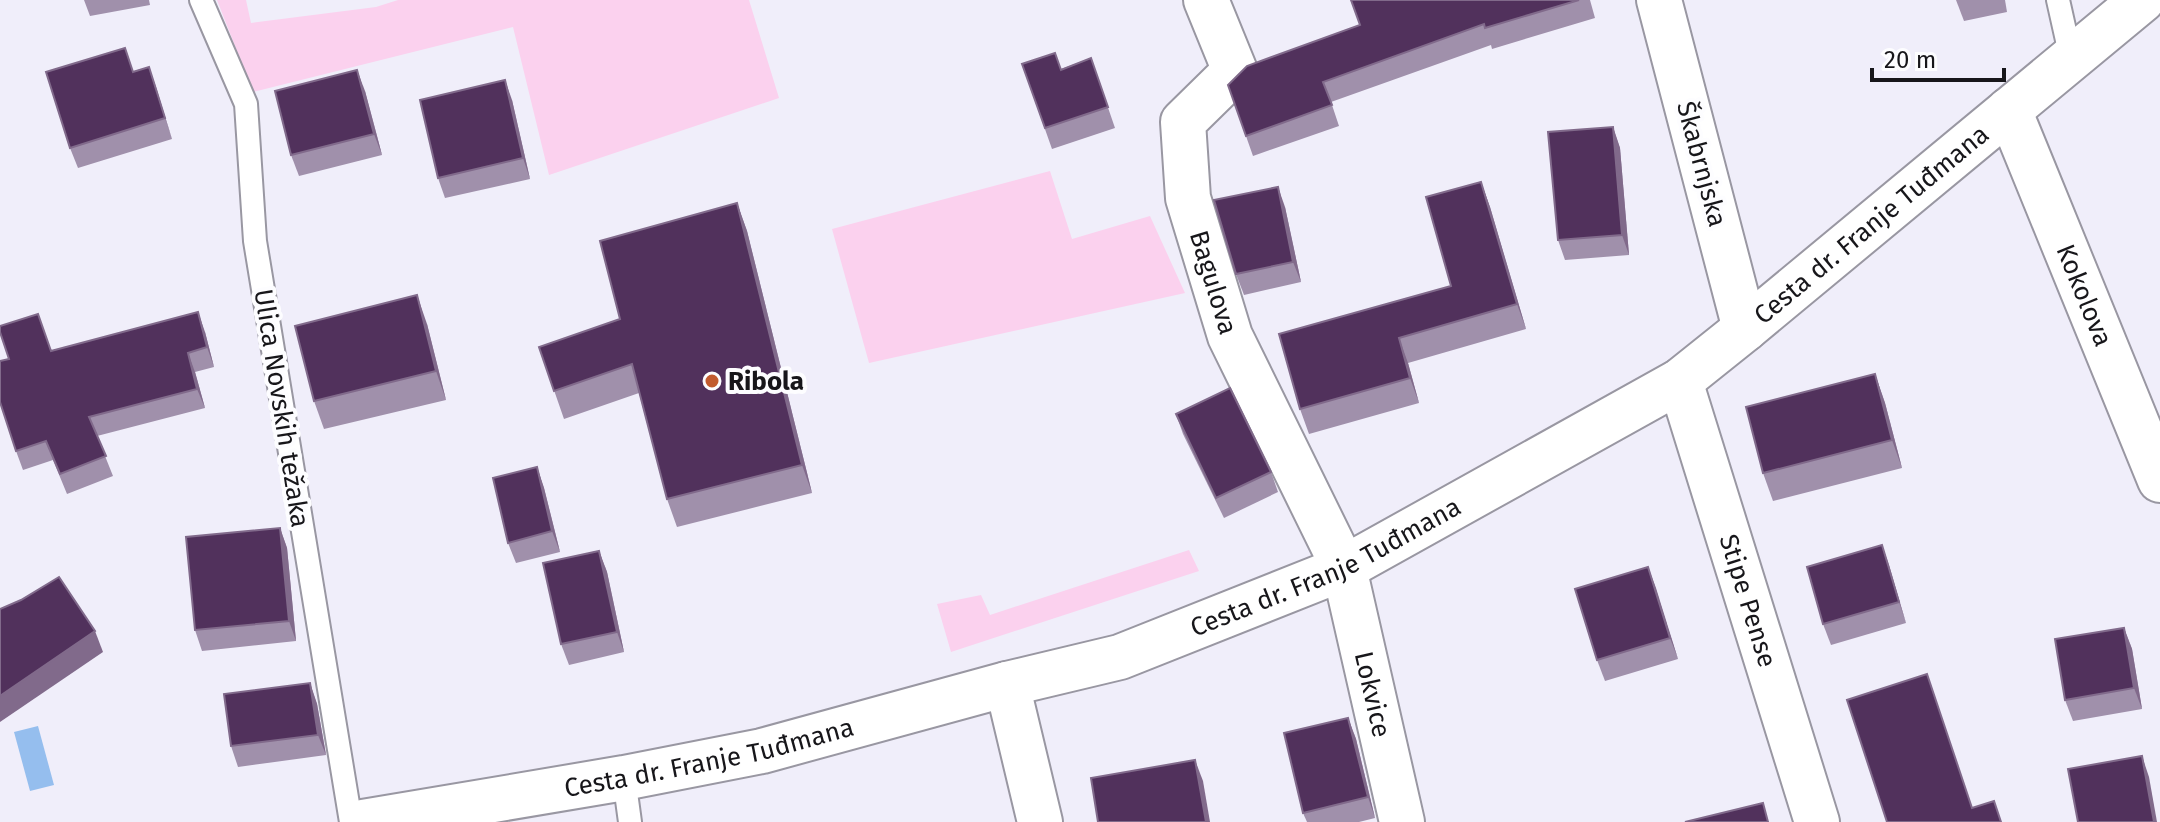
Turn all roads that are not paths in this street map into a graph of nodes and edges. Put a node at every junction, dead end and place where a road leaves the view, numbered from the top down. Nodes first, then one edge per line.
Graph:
1 (201, 0) edge
2 (1206, 0) edge
3 (1659, 0) edge
4 (2058, 0) edge
5 (2142, 0) edge
6 (2071, 58) junction
7 (2009, 110) junction
8 (1745, 329) junction
9 (1680, 381) junction
10 (2160, 480) edge
11 (1344, 568) junction
12 (1007, 684) junction
13 (624, 778) junction
14 (351, 822) edge
15 (363, 822) edge
16 (630, 822) edge
17 (1040, 822) edge
18 (1402, 822) edge
19 (1817, 822) edge

1 - 14 lane, Ulica Novskih težaka
2 - 11 main road, Bagulova
3 - 8 main road, Škabrnjska
4 - 6 lane
5 - 6 main road, Cesta dr. Franje Tuđmana
6 - 7 main road, Cesta dr. Franje Tuđmana
7 - 8 main road, Cesta dr. Franje Tuđmana
7 - 10 main road, Kokolova
8 - 9 main road, Cesta dr. Franje Tuđmana
9 - 11 main road, Cesta dr. Franje Tuđmana
9 - 19 main road, Stipe Pense
11 - 12 main road, Cesta dr. Franje Tuđmana
11 - 18 main road, Lokvice
12 - 13 main road, Cesta dr. Franje Tuđmana
12 - 17 main road
13 - 15 main road, Cesta dr. Franje Tuđmana
13 - 16 lane

